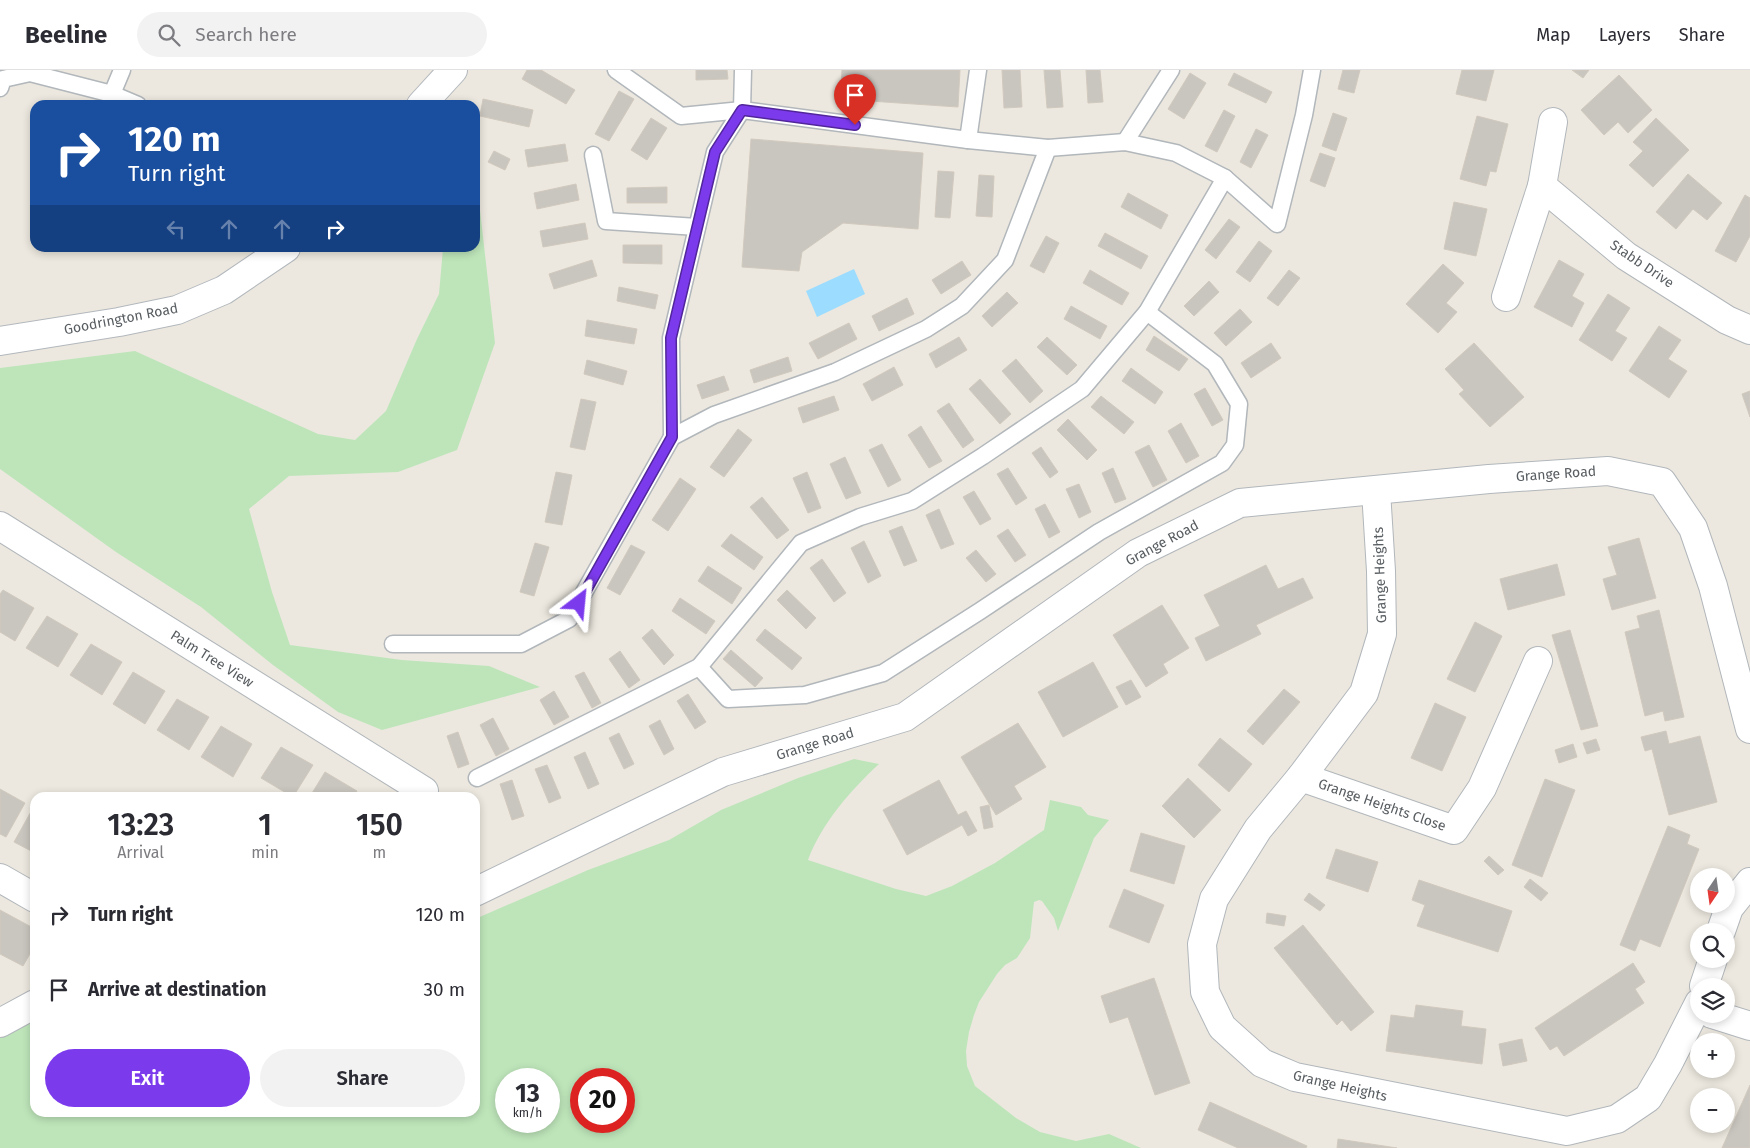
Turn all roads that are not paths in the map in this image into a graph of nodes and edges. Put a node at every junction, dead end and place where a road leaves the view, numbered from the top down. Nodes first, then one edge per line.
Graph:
1 (122, 70) edge
2 (453, 70) edge
3 (616, 70) edge
4 (743, 70) edge
5 (978, 70) edge
6 (1171, 70) edge
7 (1312, 70) edge
8 (39, 73) edge
9 (0, 88) edge
10 (112, 94) junction
11 (126, 100) edge
12 (426, 100) edge
13 (742, 110) junction
14 (1553, 122) dead end
15 (968, 140) junction
16 (1125, 142) junction
17 (1048, 148) junction
18 (593, 154) dead end
19 (1225, 178) junction
20 (1542, 186) junction
21 (697, 227) junction
22 (280, 252) edge
23 (1506, 297) dead end
24 (1147, 312) junction
25 (1750, 330) edge
26 (0, 341) edge
27 (672, 437) junction
28 (1376, 491) junction
29 (0, 526) edge
30 (393, 644) dead end
31 (1538, 661) dead end
32 (699, 667) junction
33 (1750, 729) edge
34 (1302, 777) junction
35 (477, 778) dead end
36 (424, 791) dead end
37 (0, 878) edge
38 (1750, 882) edge
39 (480, 890) edge
40 (30, 895) edge
41 (1724, 923) edge
42 (30, 1007) edge
43 (1735, 1019) edge
44 (1691, 1023) edge
45 (0, 1024) edge
46 (1750, 1026) edge

1 - 10 lane
2 - 12 street
3 - 13 lane
4 - 13 lane
5 - 15 lane
6 - 16 lane
7 - 19 lane
8 - 9 lane
8 - 10 lane
10 - 11 lane
13 - 15 lane
13 - 21 lane
14 - 20 street
15 - 17 lane
16 - 17 lane
16 - 19 lane
17 - 27 lane
18 - 21 lane
19 - 24 lane
20 - 23 street
20 - 25 street, Stabb Drive
21 - 27 lane
22 - 26 street, Goodrington Road
24 - 32 lane
24 - 32 lane
27 - 30 lane
28 - 33 street, Grange Road
28 - 34 street, Grange Heights
28 - 39 street, Grange Road
29 - 36 street, Palm Tree View
31 - 34 street, Grange Heights Close
32 - 35 lane
34 - 44 street, Grange Heights
37 - 40 street
38 - 41 street
42 - 45 street
43 - 46 street

